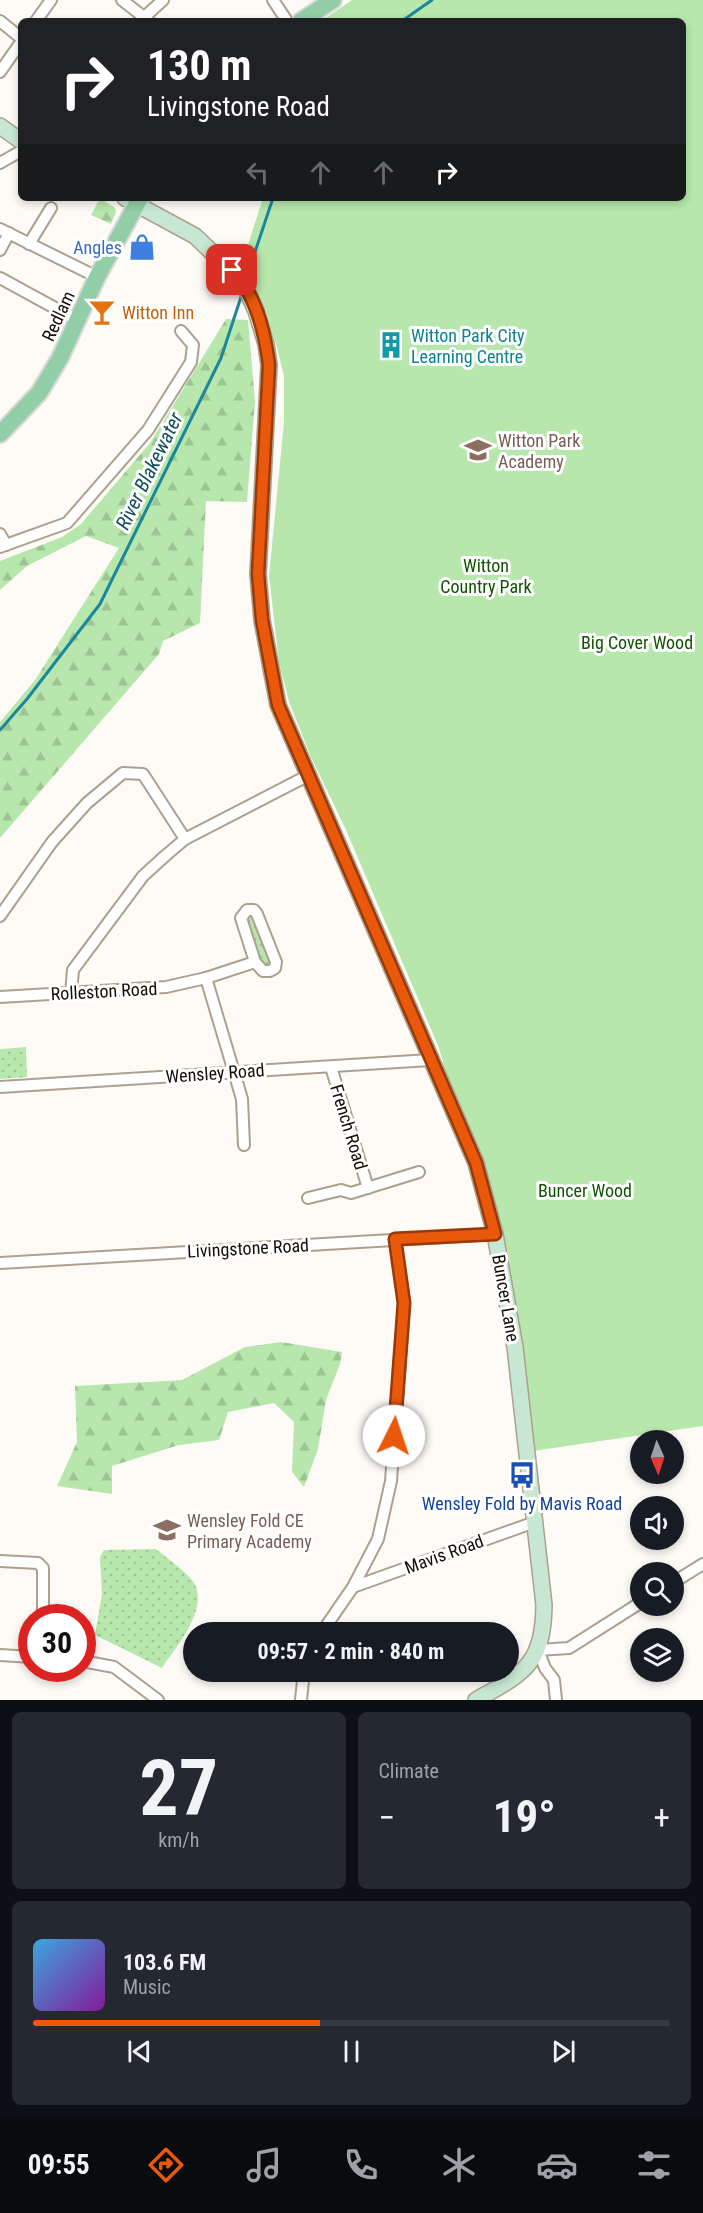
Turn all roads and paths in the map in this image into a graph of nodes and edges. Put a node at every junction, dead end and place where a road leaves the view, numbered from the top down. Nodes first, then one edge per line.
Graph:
1 (51, 0) edge
2 (122, 0) edge
3 (164, 0) edge
4 (273, 0) edge
5 (333, 0) edge
6 (38, 18) edge
7 (143, 18) edge
8 (145, 18) edge
9 (285, 18) edge
10 (306, 18) edge
11 (0, 21) edge
12 (18, 37) edge
13 (18, 45) edge
14 (0, 72) edge
15 (0, 126) edge
16 (18, 139) edge
17 (18, 153) edge
18 (0, 163) edge
19 (134, 201) edge
20 (136, 201) edge
21 (51, 208) dead end
22 (4, 231) edge
23 (29, 244) junction
24 (0, 250) edge
25 (97, 277) junction
26 (0, 278) edge
27 (77, 320) junction
28 (181, 331) dead end
29 (1, 430) edge
30 (0, 534) edge
31 (3, 546) edge
32 (307, 776) junction
33 (184, 839) junction
34 (0, 916) edge
35 (255, 962) junction
36 (206, 978) junction
37 (71, 993) junction
38 (0, 997) edge
39 (430, 1060) junction
40 (331, 1066) junction
41 (234, 1072) junction
42 (0, 1087) edge
43 (244, 1144) dead end
44 (419, 1172) dead end
45 (368, 1188) junction
46 (308, 1198) dead end
47 (495, 1234) junction
48 (395, 1239) junction
49 (0, 1263) edge
50 (535, 1522) junction
51 (0, 1562) edge
52 (703, 1564) edge
53 (684, 1576) edge
54 (353, 1587) junction
55 (44, 1604) edge
56 (630, 1609) edge
57 (329, 1622) edge
58 (538, 1650) junction
59 (0, 1655) edge
60 (18, 1656) edge
61 (96, 1664) edge
62 (303, 1682) edge
63 (158, 1700) edge
64 (301, 1700) edge
65 (476, 1700) edge
66 (556, 1700) edge

1 - 6 street
2 - 7 street
3 - 8 street
4 - 9 street
5 - 10 main road
11 - 12 street
13 - 14 street
15 - 16 main road
17 - 18 street
19 - 25 main road, Redlam
20 - 32 main road, Buncer Lane
21 - 23 street
22 - 23 street
22 - 24 street
23 - 25 street
25 - 27 main road, Redlam
26 - 27 street
27 - 29 main road, Redlam
28 - 31 street
30 - 31 street
32 - 33 street
32 - 39 main road, Buncer Lane
33 - 34 street
33 - 37 street
35 - 35 street
35 - 36 street, Rolleston Road
36 - 37 street, Rolleston Road
36 - 41 street
37 - 38 street, Rolleston Road
39 - 40 street, Wensley Road
39 - 47 main road, Buncer Lane
40 - 41 street, Wensley Road
40 - 45 street, French Road
41 - 42 street, Wensley Road
41 - 43 street
44 - 45 street, French Road
45 - 46 street, French Road
47 - 48 street, Livingstone Road
47 - 50 main road, Buncer Lane
48 - 49 street, Livingstone Road
48 - 54 street
50 - 54 street, Mavis Road
50 - 58 main road, Buncer Lane
51 - 55 street
52 - 53 street
54 - 57 street
56 - 58 street
58 - 65 main road
58 - 66 street
59 - 60 street
61 - 63 street
62 - 64 street

